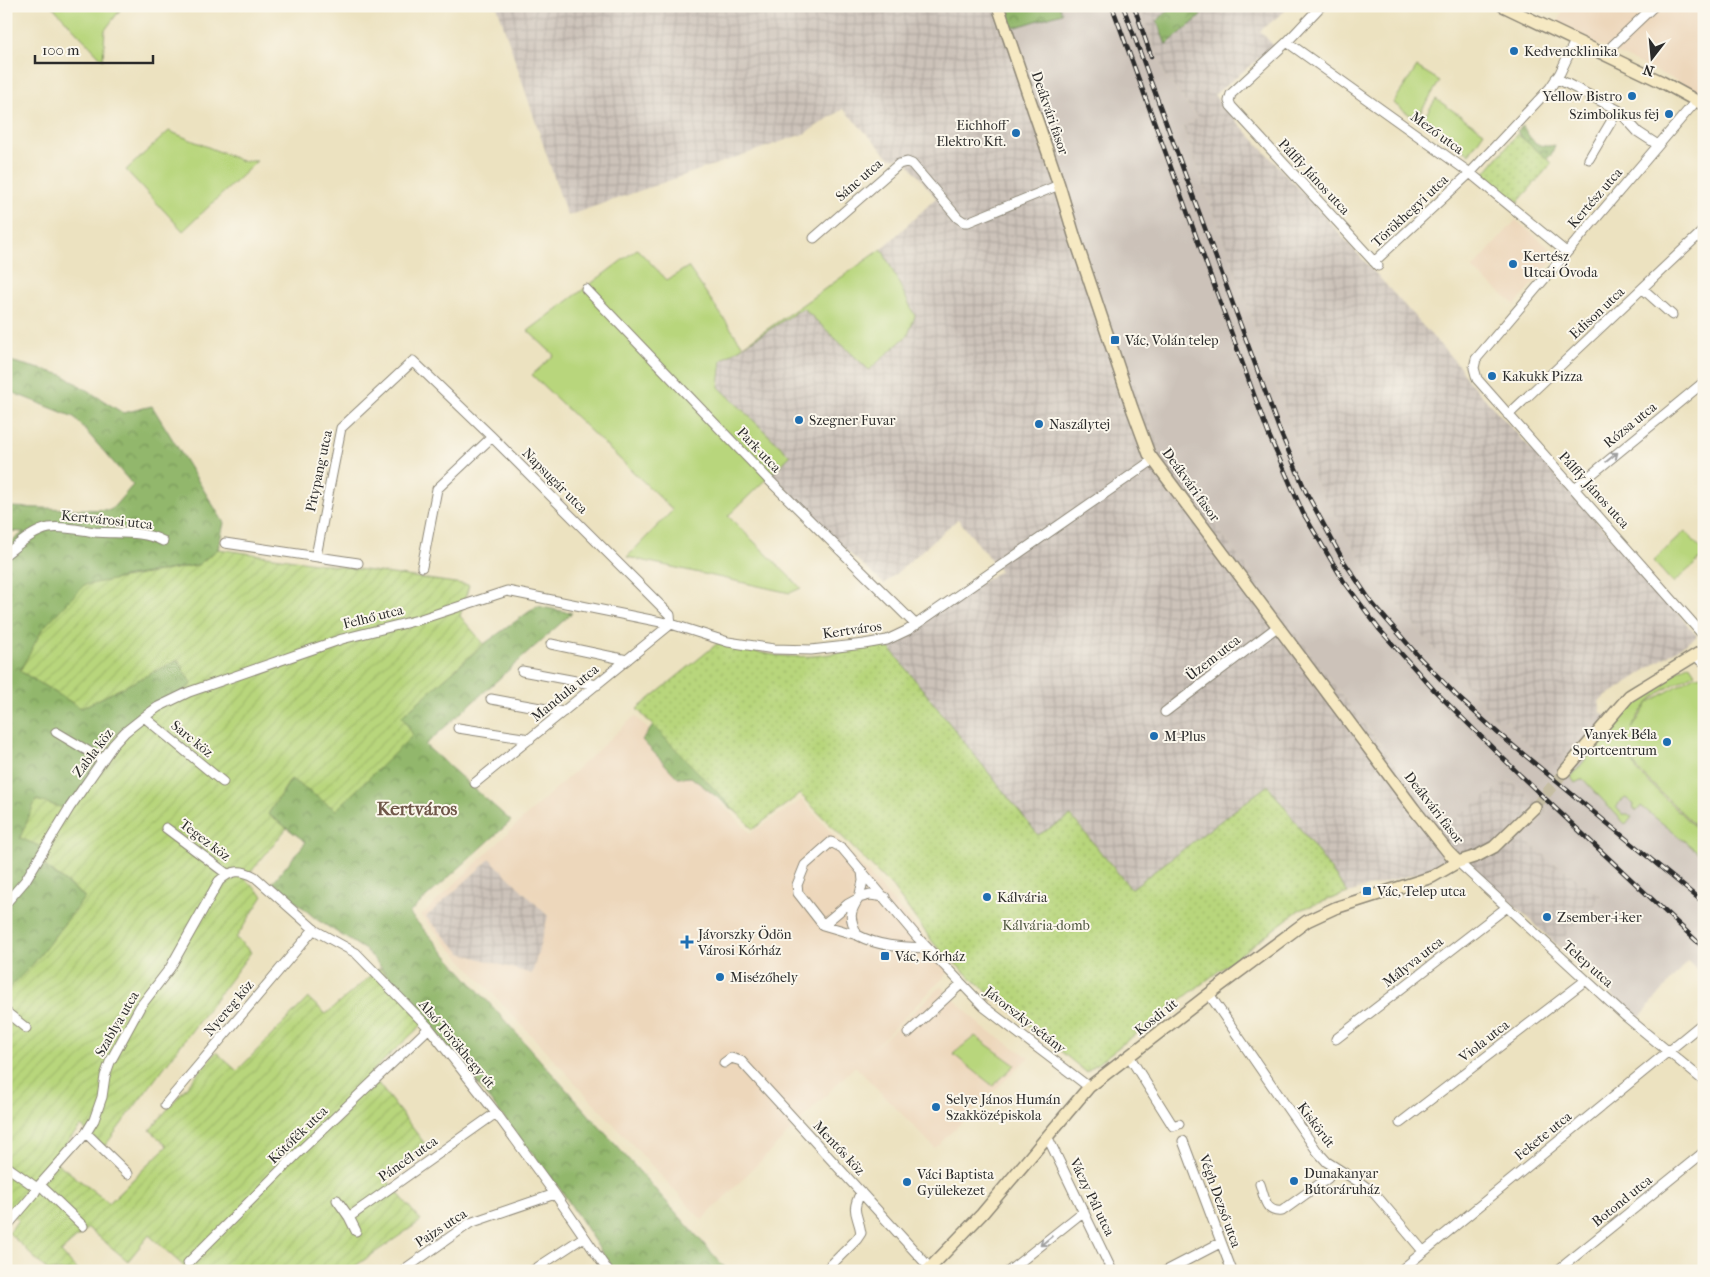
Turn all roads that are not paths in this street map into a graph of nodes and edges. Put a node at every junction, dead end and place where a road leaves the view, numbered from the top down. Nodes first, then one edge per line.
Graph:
1 (998, 6) edge
2 (1321, 6) edge
3 (1503, 6) edge
4 (1654, 6) edge
5 (1575, 41) junction
6 (1287, 42) junction
7 (1606, 55) junction
8 (1556, 78) junction
9 (1700, 103) edge
10 (1618, 110) junction
11 (1658, 146) junction
12 (1589, 158) dead end
13 (1470, 173) junction
14 (1059, 185) junction
15 (1704, 230) edge
16 (814, 238) dead end
17 (1566, 252) junction
18 (1376, 264) joint
19 (586, 289) dead end
20 (1643, 289) junction
21 (1672, 315) dead end
22 (1476, 359) joint
23 (413, 361) joint
24 (1704, 382) edge
25 (1508, 415) junction
26 (492, 437) junction
27 (1153, 460) junction
28 (1575, 488) junction
29 (163, 541) dead end
30 (225, 543) dead end
31 (6, 554) edge
32 (316, 556) junction
33 (358, 563) dead end
34 (422, 566) dead end
35 (507, 591) joint
36 (671, 624) junction
37 (916, 625) junction
38 (1277, 627) junction
39 (1704, 636) edge
40 (552, 644) dead end
41 (1701, 656) edge
42 (627, 660) junction
43 (247, 671) joint
44 (522, 671) dead end
45 (597, 685) junction
46 (492, 699) dead end
47 (563, 712) junction
48 (1165, 712) dead end
49 (144, 717) junction
50 (458, 728) dead end
51 (56, 732) dead end
52 (530, 739) junction
53 (103, 760) junction
54 (1564, 772) tunnel mouth
55 (223, 782) dead end
56 (475, 783) dead end
57 (1535, 807) tunnel mouth
58 (166, 828) dead end
59 (1458, 862) junction
60 (862, 871) junction
61 (227, 874) junction
62 (859, 898) junction
63 (885, 898) junction
64 (6, 903) edge
65 (1507, 907) junction
66 (824, 925) junction
67 (314, 929) junction
68 (857, 935) junction
69 (927, 948) junction
70 (1586, 980) junction
71 (961, 984) junction
72 (1208, 994) junction
73 (6, 1012) edge
74 (1704, 1022) edge
75 (26, 1028) dead end
76 (429, 1028) junction
77 (908, 1033) dead end
78 (1336, 1039) dead end
79 (1668, 1053) junction
80 (1129, 1056) junction
81 (724, 1063) dead end
82 (1704, 1082) edge
83 (1089, 1087) junction
84 (165, 1105) dead end
85 (496, 1113) junction
86 (1400, 1123) dead end
87 (1179, 1124) dead end
88 (86, 1134) junction
89 (1047, 1136) junction
90 (1183, 1141) dead end
91 (1704, 1152) edge
92 (6, 1166) edge
93 (1333, 1166) junction
94 (128, 1174) dead end
95 (1260, 1184) dead end
96 (38, 1186) junction
97 (861, 1192) junction
98 (555, 1194) junction
99 (337, 1200) dead end
100 (1084, 1211) junction
101 (349, 1218) junction
102 (8, 1220) edge
103 (83, 1226) dead end
104 (356, 1231) dead end
105 (584, 1236) junction
106 (1220, 1243) junction
107 (1423, 1251) junction
108 (188, 1263) dead end
109 (928, 1269) edge
110 (1402, 1270) edge
111 (402, 1271) edge
112 (532, 1271) edge
113 (608, 1271) edge
114 (825, 1271) edge
115 (1009, 1271) edge
116 (1112, 1271) edge
117 (1166, 1271) edge
118 (1232, 1271) edge
119 (1557, 1271) edge

1 - 14 street, Deákvári fasor
2 - 6 street
3 - 5 street
4 - 7 street
5 - 7 street
5 - 8 street, Törökhegyi utca
6 - 13 street, Mező utca
6 - 18 street, Pálffy János utca
7 - 9 street
8 - 10 street
8 - 13 street, Törökhegyi utca
9 - 11 street, Kertész utca
10 - 11 street
10 - 12 street
11 - 17 street, Kertész utca
13 - 17 street, Mező utca
13 - 18 street, Törökhegyi utca
14 - 16 street, Sánc utca
14 - 27 street, Deákvári fasor
15 - 20 street, Edison utca
17 - 22 street, Kertész utca
19 - 37 street, Park utca
20 - 21 street
20 - 25 street, Edison utca
22 - 25 street, Pálffy János utca
23 - 26 street, Napsugár utca
23 - 32 street, Pitypang utca
28 -> 24 street, Rózsa utca
25 - 28 street, Pálffy János utca
26 - 34 street
26 - 36 street, Napsugár utca
27 - 37 street, Kertváros
27 - 38 street, Deákvári fasor
28 - 39 street, Pálffy János utca
29 - 31 street, Kertvárosi utca
30 - 32 street
32 - 33 street
35 - 36 street, Kertváros
35 - 43 street, Felhő utca
36 - 37 street, Kertváros
36 - 42 street, Mandula utca
38 - 48 street, Üzem utca
38 - 59 street, Deákvári fasor
40 - 42 street
41 - 54 street
42 - 45 street, Mandula utca
43 - 49 street, Zabla köz
44 - 45 street
45 - 47 street, Mandula utca
46 - 47 street
47 - 52 street, Mandula utca
49 - 53 street, Zabla köz
49 - 55 street, Sarc köz
50 - 52 street
51 - 53 street
52 - 56 street, Mandula utca
53 - 64 street, Zabla köz
57 - 59 street, Kosdi út
58 - 61 street, Tegez köz
59 - 65 street, Telep utca
59 - 72 street, Kosdi út
60 - 62 street
60 - 63 street, Jávorszky sétány
60 - 66 street
61 - 67 street, Alsó Törökhegy út
61 - 88 street, Szablya utca
62 - 63 street
62 - 66 street
62 - 68 street
63 - 69 street, Jávorszky sétány
65 - 70 street, Telep utca
65 - 78 street, Mályva utca
66 - 68 street
67 - 76 street, Alsó Törökhegy út
67 - 84 street, Nyereg köz
68 - 69 street
69 - 71 street, Jávorszky sétány
70 - 79 street, Telep utca
70 - 86 street, Viola utca
71 - 77 street
71 - 83 street, Jávorszky sétány
72 - 80 street, Kosdi út
72 - 93 street, Kiskörút
73 - 75 street
74 - 79 street, Fekete utca
76 - 85 street, Alsó Törökhegy út
76 - 108 street, Kötőfék utca
79 - 82 street, Telep utca
79 - 107 street, Fekete utca
80 - 83 street, Kosdi út
80 - 87 street
81 - 97 street, Mentős köz
83 - 89 street, Kosdi út
85 - 98 street, Alsó Törökhegy út
85 - 101 street, Páncél utca
88 - 94 street
88 - 96 street, Szablya utca
89 - 100 street, Váczy Pál utca
89 - 109 street, Kosdi út
90 - 106 street, Végh Dezső utca
91 - 119 street, Botond utca
92 - 96 street
93 - 95 street
93 - 107 street, Kiskörút
96 - 102 street, Szablya utca
96 - 103 street
97 - 109 street, Mentős köz
97 - 114 street
98 - 105 street, Alsó Törökhegy út
98 - 111 street, Pajzs utca
99 - 101 street
100 -> 115 street
100 - 116 street, Váczy Pál utca
101 - 104 street
105 - 112 street
105 - 113 street, Alsó Törökhegy út
106 - 117 street
106 - 118 street, Végh Dezső utca
107 - 110 street, Fekete utca

